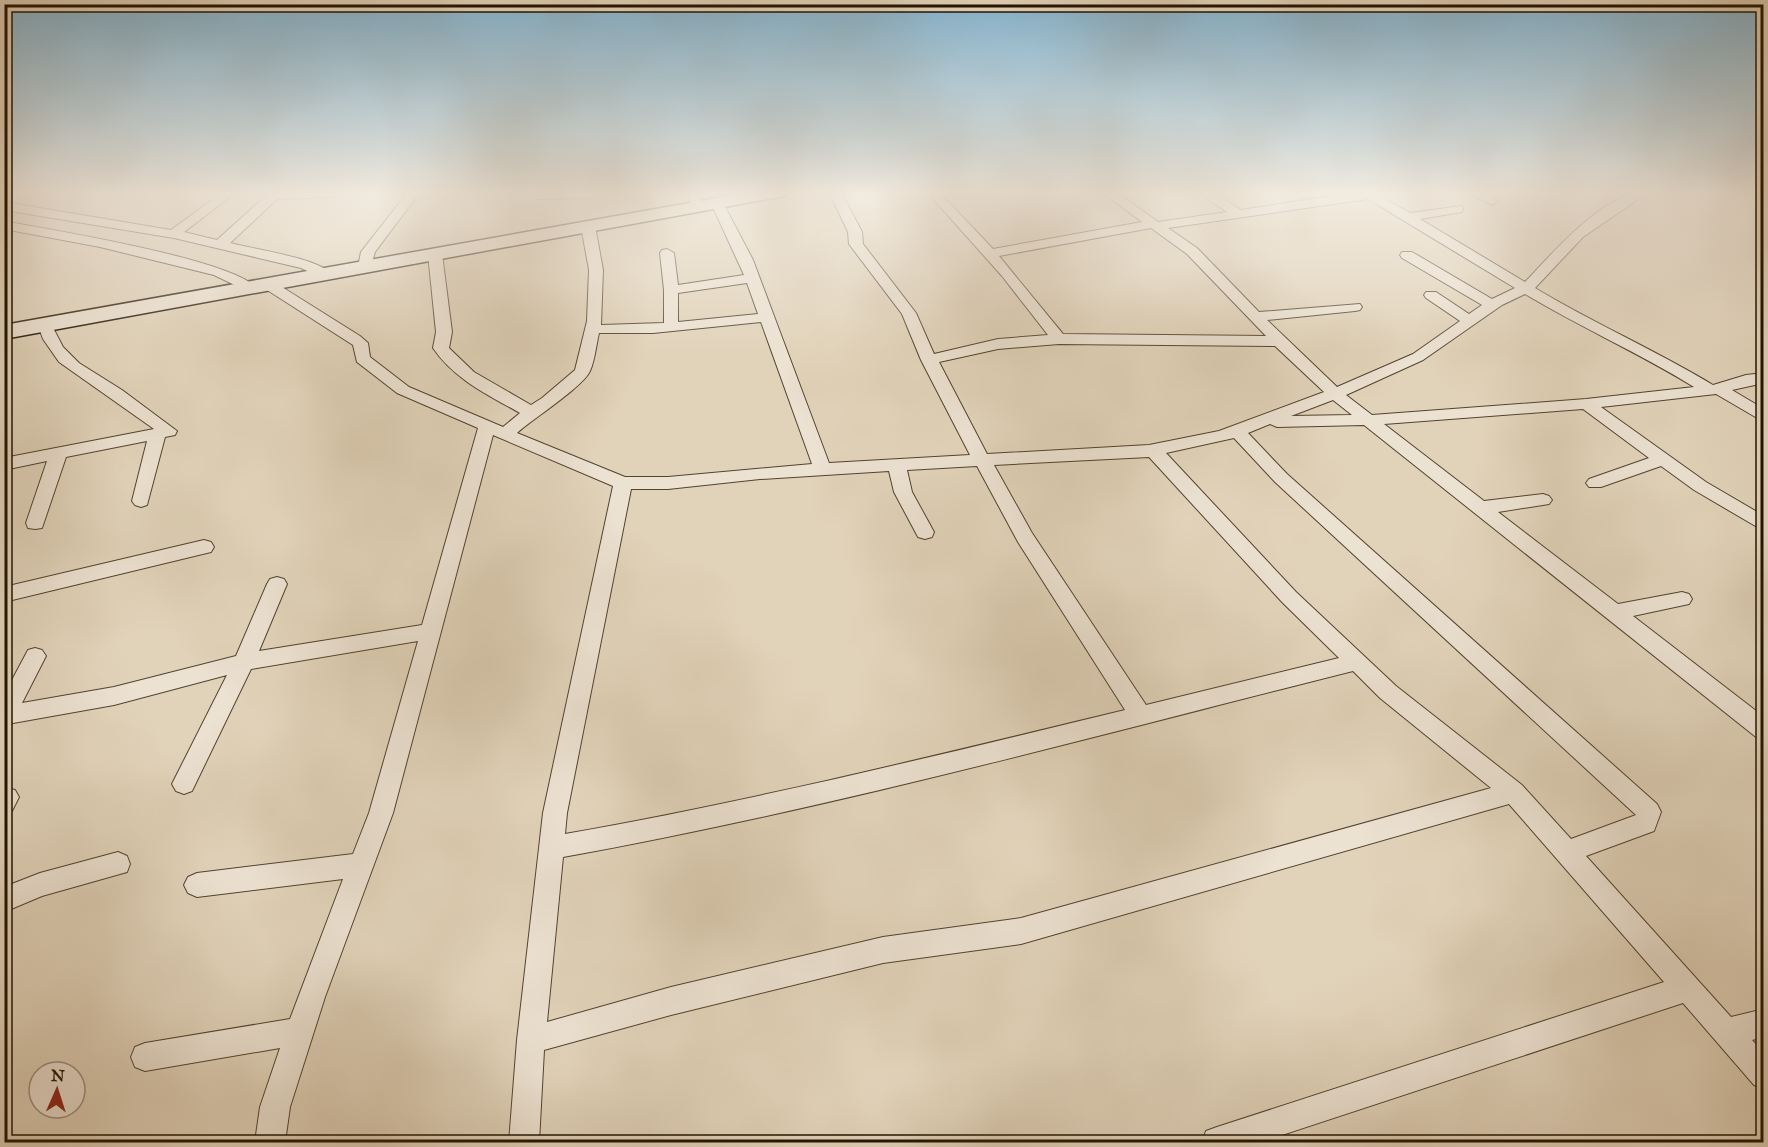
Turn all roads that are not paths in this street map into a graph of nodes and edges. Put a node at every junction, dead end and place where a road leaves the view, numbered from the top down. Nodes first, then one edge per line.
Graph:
1 (110, 246) edge
2 (222, 246) edge
3 (373, 246) edge
4 (465, 246) edge
5 (595, 246) edge
6 (737, 246) edge
7 (857, 246) edge
8 (982, 246) edge
9 (1038, 246) edge
10 (1184, 246) edge
11 (1452, 246) edge
12 (1566, 246) edge
13 (667, 253) dead end
14 (435, 254) junction
15 (990, 254) junction
16 (1407, 255) dead end
17 (365, 267) junction
18 (325, 274) junction
19 (753, 278) junction
20 (260, 287) junction
21 (1524, 288) junction
22 (671, 291) junction
23 (1431, 295) dead end
24 (1492, 305) junction
25 (1355, 307) dead end
26 (768, 316) junction
27 (1255, 317) junction
28 (1469, 321) junction
29 (45, 325) junction
30 (671, 327) junction
31 (592, 329) junction
32 (4, 332) edge
33 (1059, 339) junction
34 (1280, 341) junction
35 (929, 360) junction
36 (1764, 378) edge
37 (1715, 389) junction
38 (1335, 394) junction
39 (1586, 404) junction
40 (528, 415) junction
41 (1764, 417) edge
42 (1369, 420) junction
43 (1262, 422) junction
44 (501, 430) junction
45 (1237, 431) junction
46 (157, 434) junction
47 (1154, 450) junction
48 (58, 454) junction
49 (1663, 459) junction
50 (983, 462) junction
51 (4, 464) edge
52 (898, 467) junction
53 (823, 471) junction
54 (623, 483) junction
55 (1595, 483) dead end
56 (1544, 500) dead end
57 (141, 501) dead end
58 (1478, 508) junction
59 (35, 523) dead end
60 (1764, 525) edge
61 (925, 532) dead end
62 (204, 547) dead end
63 (276, 584) dead end
64 (4, 595) edge
65 (1682, 599) dead end
66 (1613, 613) junction
67 (432, 631) junction
68 (35, 656) dead end
69 (244, 662) junction
70 (1357, 662) junction
71 (1140, 714) junction
72 (5, 716) edge
73 (1764, 729) edge
74 (184, 784) dead end
75 (1514, 792) junction
76 (4, 797) edge
77 (4, 804) edge
78 (551, 848) junction
79 (1567, 852) junction
80 (118, 864) dead end
81 (361, 865) junction
82 (197, 885) dead end
83 (4, 900) edge
84 (1687, 988) junction
85 (1764, 1023) edge
86 (300, 1031) junction
87 (1725, 1032) junction
88 (531, 1040) junction
89 (145, 1057) dead end
90 (1764, 1075) edge
91 (270, 1143) edge
92 (524, 1143) edge
93 (1217, 1143) edge

1 - 20 street
2 - 18 street
3 - 17 street
4 - 14 main road
5 - 31 street
6 - 19 street
7 - 35 street
8 - 15 street
9 - 15 street
10 - 27 street
11 - 21 street
12 - 21 street
13 - 22 street
14 - 17 main road
14 - 40 street
15 - 33 street
16 - 24 street
17 - 18 main road
18 - 20 main road
19 - 22 street
19 - 26 street
20 - 29 main road
20 - 44 street
21 - 24 street
21 - 37 street
22 - 30 street
23 - 28 street
24 - 28 street
25 - 27 street
26 - 30 street
26 - 53 street
27 - 34 street
28 - 38 street
29 - 32 main road
29 - 46 street
30 - 31 street
31 - 40 street
33 - 34 street
33 - 35 street
34 - 38 street
35 - 50 street
36 - 37 street
37 - 39 street
37 - 41 street
38 - 42 street
38 - 43 street
39 - 42 street
39 - 49 street
40 - 44 street
42 - 43 street
42 - 58 street
43 - 45 street
44 - 54 street
44 - 67 street
45 - 47 street
45 - 79 street
46 - 48 street
46 - 57 street
47 - 50 street
47 - 70 street
48 - 51 street
48 - 59 street
49 - 55 street
49 - 60 street
50 - 52 street
50 - 71 street
52 - 53 street
52 - 61 street
53 - 54 street
54 - 78 street
56 - 58 street
58 - 66 street
62 - 64 street
63 - 69 street
65 - 66 street
66 - 73 street
67 - 69 street
67 - 81 street
68 - 72 street
69 - 72 street
69 - 74 street
70 - 71 street
70 - 75 street
71 - 78 street
75 - 79 street
75 - 88 street
76 - 77 street
78 - 88 street
79 - 84 street
80 - 83 street
81 - 82 street
81 - 86 street
84 - 87 street
84 - 93 street
85 - 87 street
86 - 89 street
86 - 91 street
87 - 90 street
88 - 92 street

